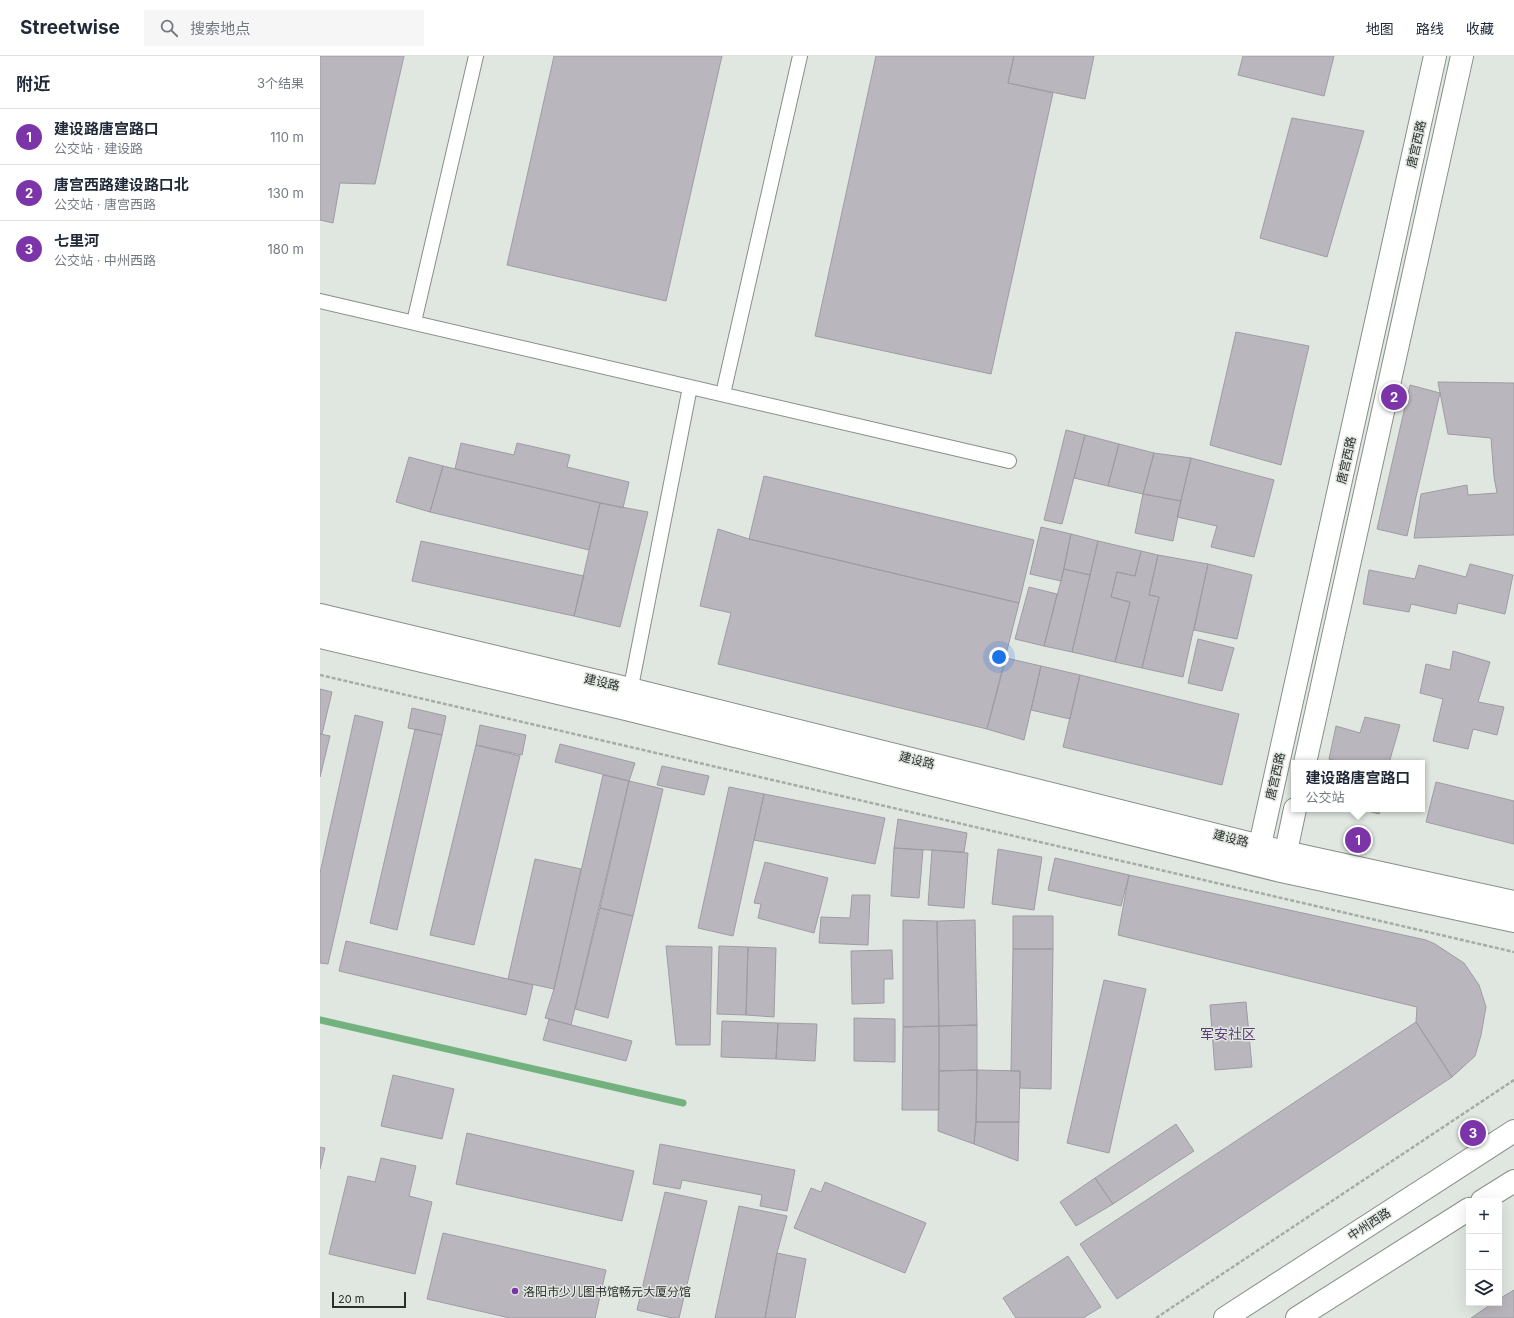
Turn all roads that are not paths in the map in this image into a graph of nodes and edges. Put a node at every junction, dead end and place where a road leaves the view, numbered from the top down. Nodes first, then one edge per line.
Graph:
1 (476, 56) edge
2 (800, 56) edge
3 (1435, 56) edge
4 (1462, 56) edge
5 (320, 301) edge
6 (414, 322) junction
7 (690, 387) junction
8 (723, 394) junction
9 (1008, 460) dead end
10 (320, 615) edge
11 (320, 637) edge
12 (628, 699) junction
13 (1306, 760) edge
14 (1294, 812) edge
15 (1258, 855) junction
16 (1283, 861) junction
17 (1514, 902) edge
18 (1514, 921) edge
19 (1514, 1131) edge
20 (1514, 1181) edge
21 (1487, 1198) edge
22 (1466, 1211) edge
23 (1225, 1318) edge
24 (1297, 1318) edge

1 - 6 lane
2 - 8 lane
3 - 15 street, 唐宫西路
4 - 13 street
5 - 6 lane
6 - 7 lane
7 - 8 lane
7 - 12 lane
8 - 9 lane
10 - 12 street, 建设路
11 - 12 street, 建设路
12 - 15 street, 建设路
14 - 16 street
15 - 16 street, 建设路
16 - 17 street, 建设路
16 - 18 street, 建设路
19 - 23 street, 中州西路
20 - 21 street
22 - 24 street

